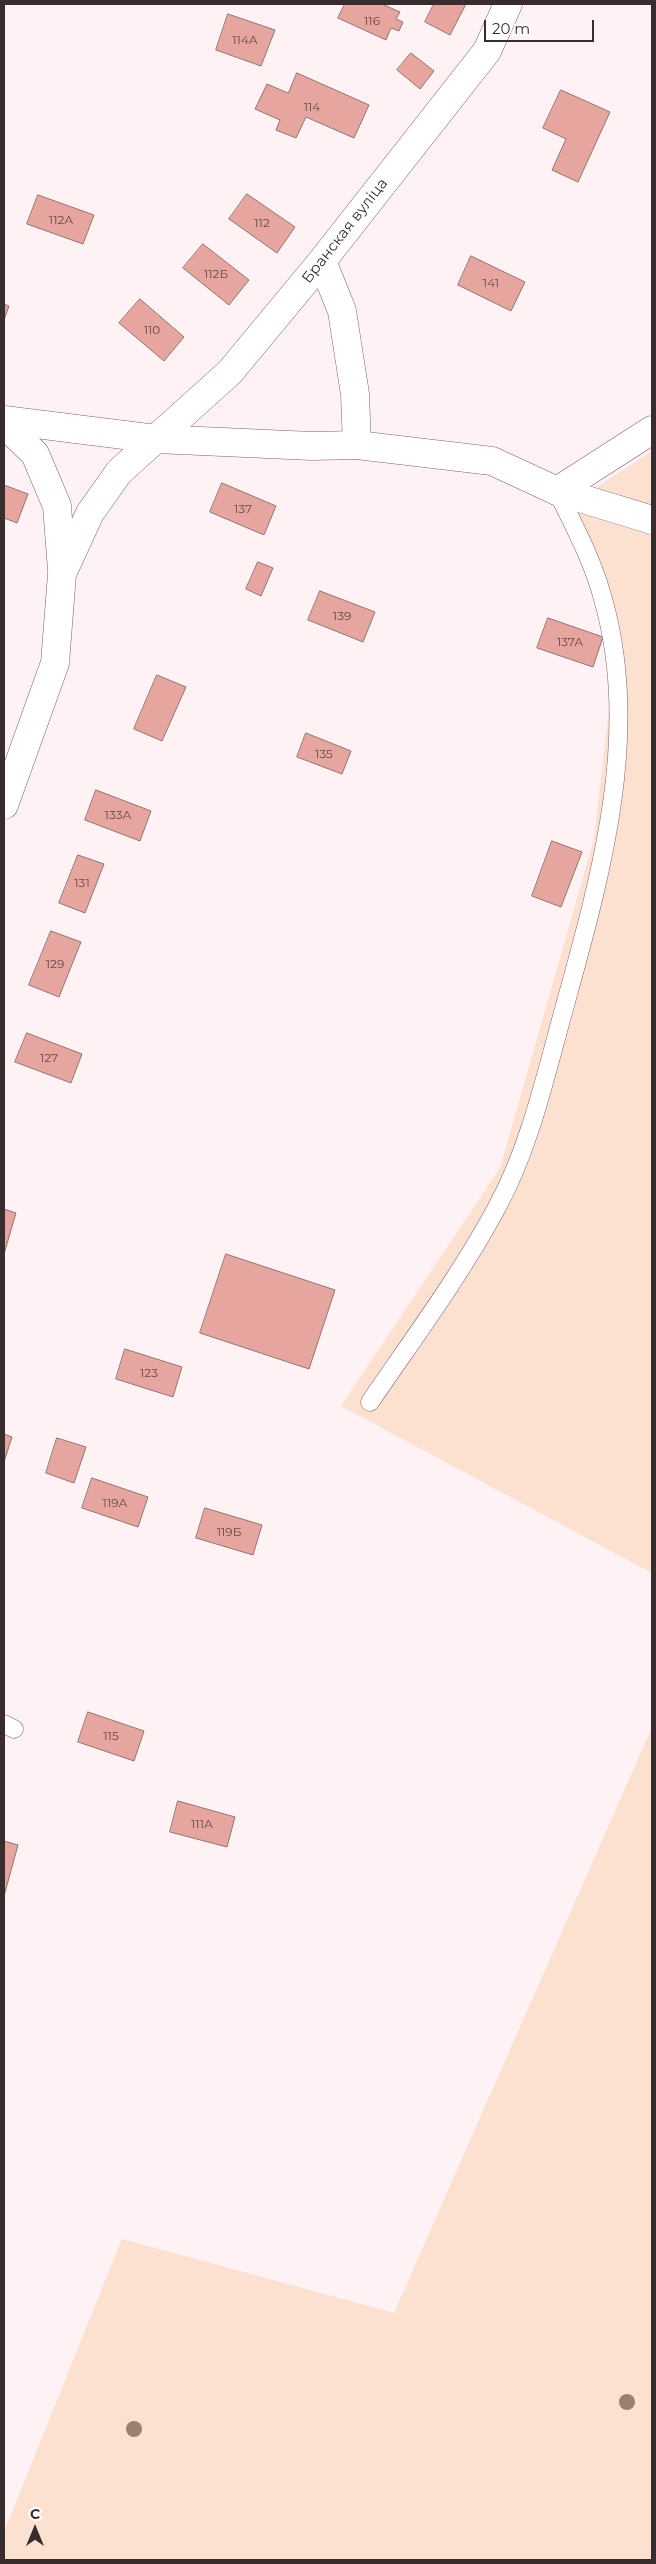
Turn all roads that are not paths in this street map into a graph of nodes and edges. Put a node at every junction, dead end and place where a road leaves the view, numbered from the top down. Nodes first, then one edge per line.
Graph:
1 (508, 4) edge
2 (322, 261) junction
3 (4, 420) edge
4 (4, 424) edge
5 (652, 430) edge
6 (156, 439) junction
7 (357, 445) junction
8 (557, 491) junction
9 (652, 520) edge
10 (62, 574) junction
11 (4, 805) edge
12 (370, 1402) dead end

1 - 2 street, Бранская вуліца
2 - 6 street, Бранская вуліца
2 - 7 street
3 - 6 street
4 - 10 street
5 - 8 street
6 - 7 street
6 - 10 street, Бранская вуліца
7 - 8 street
8 - 9 street
8 - 12 lane
10 - 11 street, Бранская вуліца

